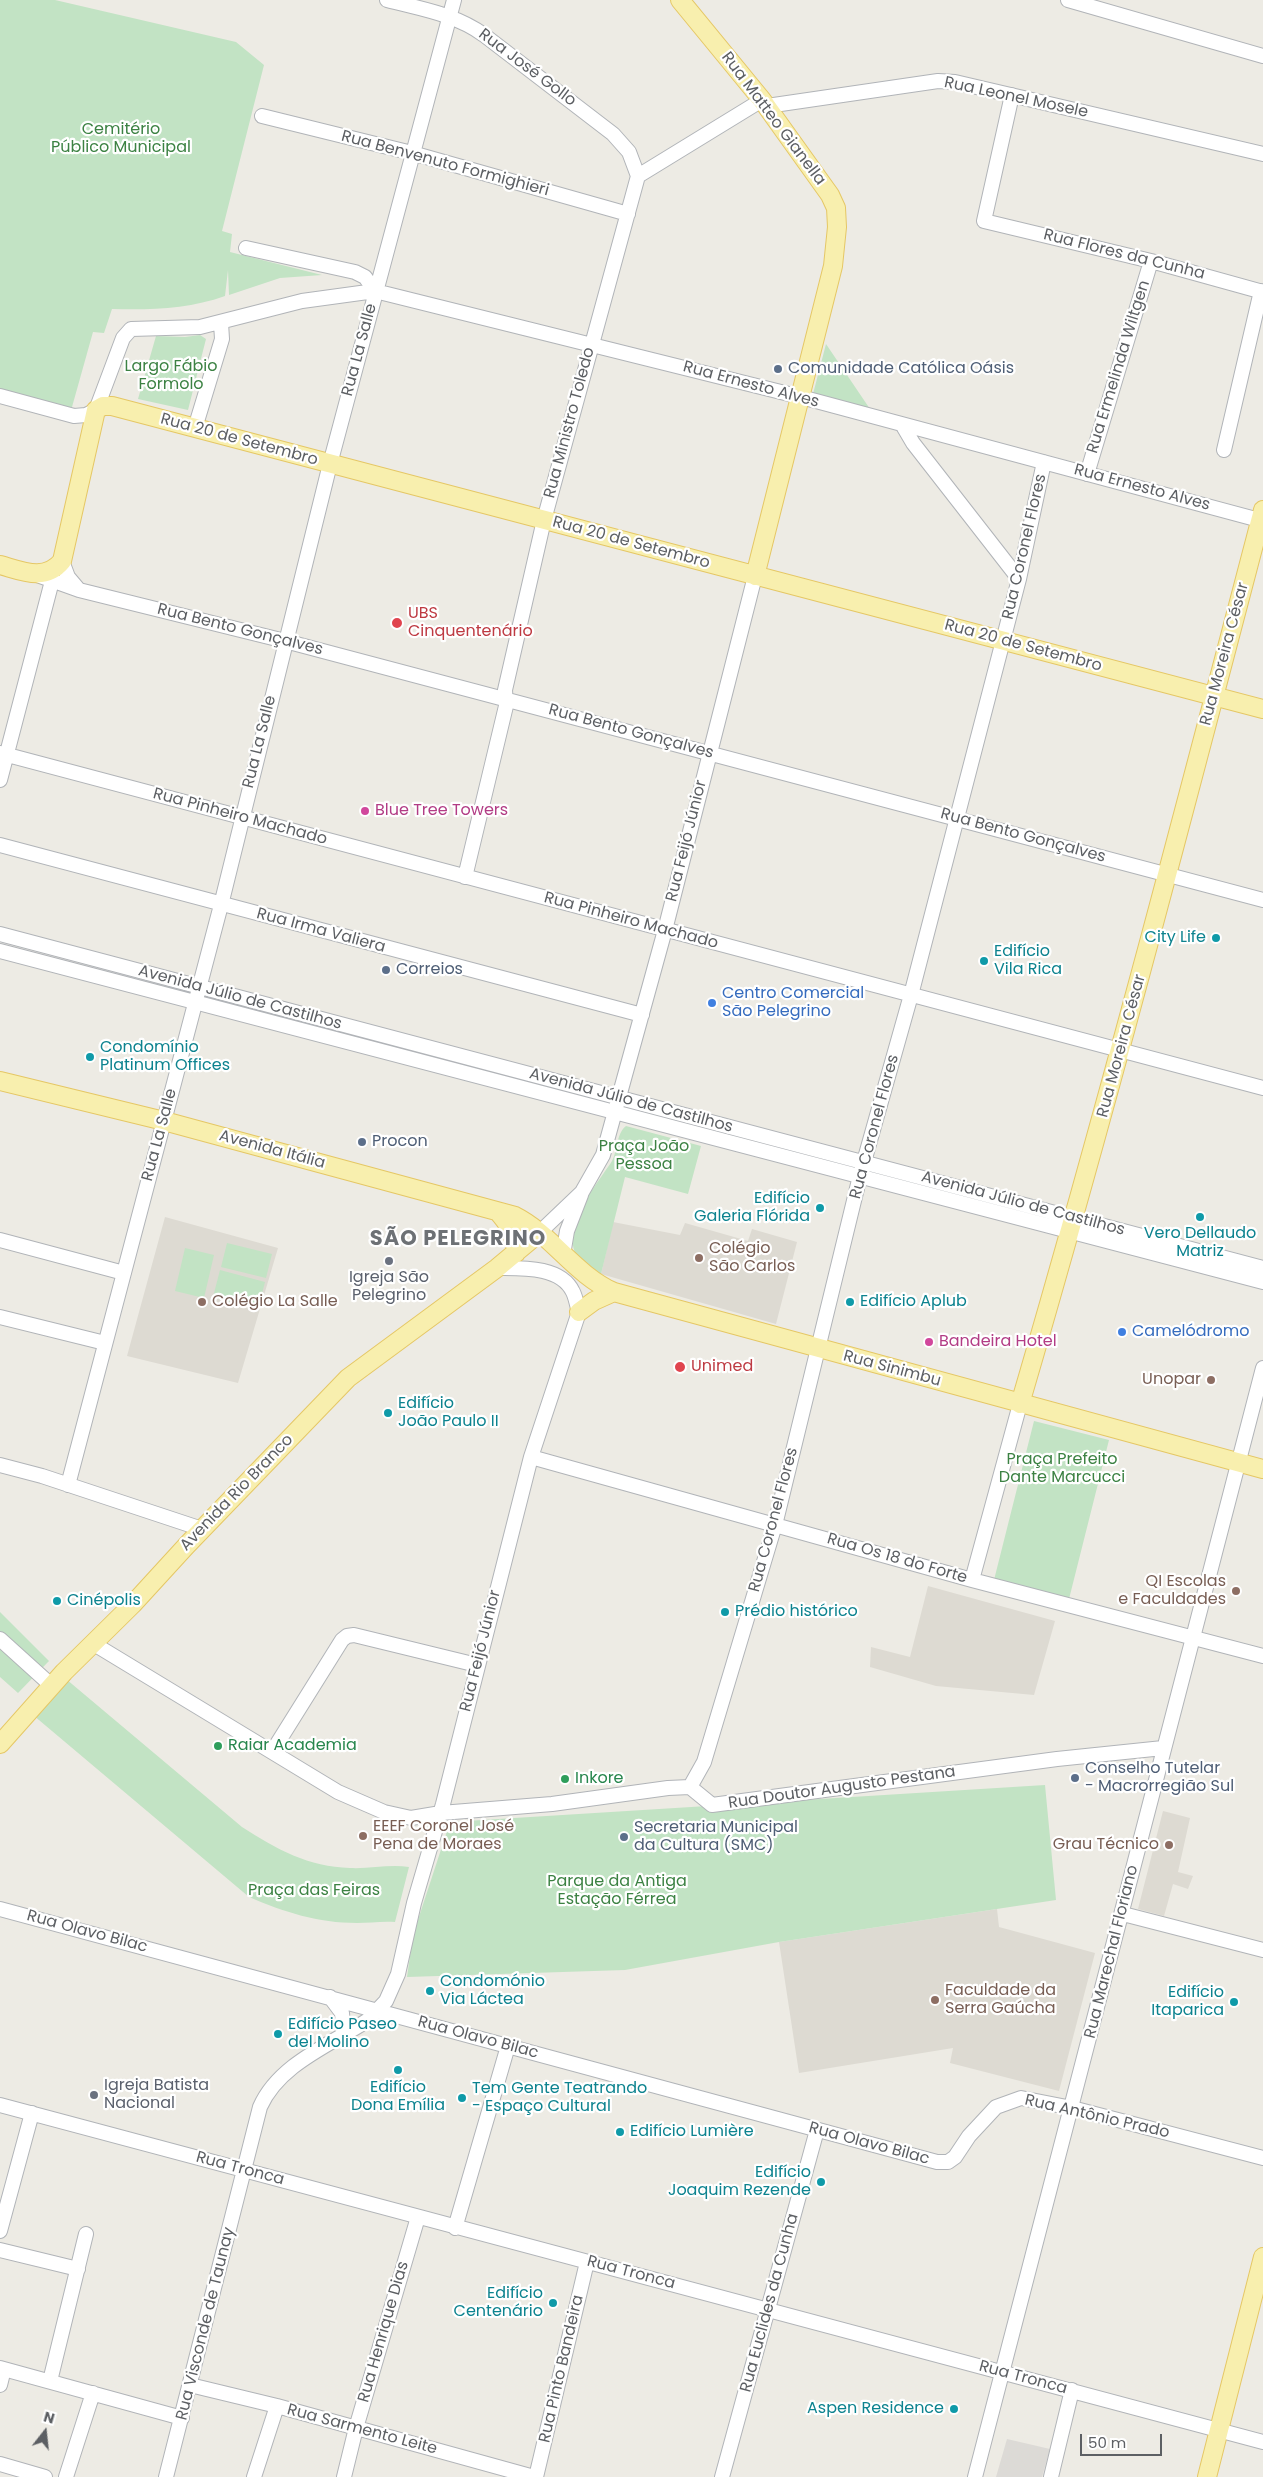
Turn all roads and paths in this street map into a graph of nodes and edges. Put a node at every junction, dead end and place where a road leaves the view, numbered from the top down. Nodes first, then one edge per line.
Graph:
1 (386, 0) edge
2 (454, 0) edge
3 (680, 0) edge
4 (1068, 0) edge
5 (450, 16) junction
6 (1263, 56) edge
7 (1012, 95) junction
8 (764, 103) junction
9 (262, 116) dead end
10 (412, 153) junction
11 (1263, 154) edge
12 (638, 176) junction
13 (628, 214) junction
14 (246, 248) dead end
15 (1150, 260) junction
16 (375, 291) junction
17 (1262, 291) edge
18 (221, 323) junction
19 (591, 344) junction
20 (0, 396) edge
21 (801, 397) junction
22 (96, 410) junction
23 (903, 426) junction
24 (195, 428) junction
25 (1224, 450) dead end
26 (1044, 462) junction
27 (330, 464) junction
28 (1086, 474) junction
29 (1262, 517) edge
30 (544, 520) junction
31 (62, 561) junction
32 (0, 565) edge
33 (755, 576) junction
34 (44, 578) junction
35 (1019, 579) junction
36 (79, 590) junction
37 (285, 641) junction
38 (1004, 641) junction
39 (1213, 696) junction
40 (504, 699) junction
41 (1263, 709) edge
42 (709, 753) junction
43 (3, 754) edge
44 (0, 780) edge
45 (241, 817) junction
46 (958, 819) junction
47 (0, 845) edge
48 (1167, 874) junction
49 (465, 877) junction
50 (1263, 900) edge
51 (221, 905) junction
52 (665, 930) junction
53 (0, 934) edge
54 (36, 944) junction
55 (0, 951) edge
56 (32, 959) junction
57 (92, 959) junction
58 (146, 973) junction
59 (88, 974) junction
60 (199, 987) junction
61 (142, 988) junction
62 (911, 995) junction
63 (196, 1002) junction
64 (256, 1002) junction
65 (642, 1015) junction
66 (252, 1017) junction
67 (358, 1029) junction
68 (353, 1043) junction
69 (410, 1043) junction
70 (1121, 1051) junction
71 (459, 1055) junction
72 (406, 1057) junction
73 (509, 1069) junction
74 (455, 1070) junction
75 (0, 1081) edge
76 (505, 1083) junction
77 (1263, 1088) edge
78 (620, 1098) junction
79 (616, 1112) junction
80 (164, 1121) junction
81 (751, 1133) junction
82 (748, 1146) junction
83 (862, 1169) junction
84 (582, 1192) junction
85 (498, 1211) junction
86 (1073, 1225) junction
87 (539, 1233) junction
88 (0, 1240) edge
89 (516, 1253) junction
90 (1187, 1254) junction
91 (563, 1255) junction
92 (497, 1268) junction
93 (1263, 1268) edge
94 (124, 1273) junction
95 (1263, 1282) edge
96 (614, 1292) junction
97 (579, 1312) junction
98 (0, 1317) edge
99 (105, 1343) junction
100 (817, 1349) junction
101 (1263, 1368) edge
102 (1020, 1404) junction
103 (531, 1457) junction
104 (1238, 1463) junction
105 (0, 1465) edge
106 (1263, 1469) edge
107 (68, 1485) junction
108 (775, 1525) junction
109 (202, 1529) junction
110 (972, 1580) junction
111 (1192, 1637) junction
112 (0, 1639) edge
113 (94, 1644) junction
114 (1263, 1656) edge
115 (477, 1665) junction
116 (52, 1686) junction
117 (0, 1744) edge
118 (1163, 1748) junction
119 (272, 1752) junction
120 (690, 1787) junction
121 (441, 1813) junction
122 (0, 1909) edge
123 (1123, 1914) junction
124 (1263, 1950) edge
125 (330, 1997) junction
126 (379, 2010) junction
127 (344, 2036) junction
128 (508, 2046) junction
129 (0, 2105) edge
130 (1072, 2108) junction
131 (32, 2113) junction
132 (817, 2130) junction
133 (955, 2158) joint
134 (1263, 2158) edge
135 (245, 2170) junction
136 (418, 2217) junction
137 (455, 2228) junction
138 (0, 2231) edge
139 (86, 2234) dead end
140 (0, 2250) edge
141 (1263, 2257) edge
142 (587, 2262) junction
143 (78, 2269) junction
144 (768, 2310) junction
145 (2, 2368) edge
146 (1003, 2372) junction
147 (50, 2381) junction
148 (0, 2385) edge
149 (190, 2385) junction
150 (1072, 2390) junction
151 (93, 2393) junction
152 (277, 2406) junction
153 (182, 2418) junction
154 (356, 2428) junction
155 (1219, 2430) junction
156 (1263, 2442) edge
157 (0, 2464) edge
158 (45, 2477) edge
159 (66, 2477) edge
160 (166, 2477) edge
161 (254, 2477) edge
162 (344, 2477) edge
163 (535, 2477) edge
164 (722, 2477) edge
165 (975, 2477) edge
166 (1051, 2477) edge
167 (1207, 2477) edge

1 - 5 street, Rua José Gollo
2 - 5 street, Rua La Salle
3 - 8 main road, Rua Matteo Gianella
4 - 6 street
5 - 10 street, Rua La Salle
5 - 12 street, Rua José Gollo
7 - 8 street, Rua Leonel Mosele
7 - 11 street, Rua Leonel Mosele
7 - 15 street, Rua Flores da Cunha
8 - 12 street
8 - 21 main road, Rua Matteo Gianella
9 - 10 street, Rua Benvenuto Formighieri
10 - 13 street, Rua Benvenuto Formighieri
10 - 16 street, Rua La Salle
12 - 13 street, Rua Ministro Toledo
13 - 19 street, Rua Ministro Toledo
14 - 16 street
15 - 17 street, Rua Flores da Cunha
15 - 28 street, Rua Ermelinda Wiltgen
16 - 18 street
16 - 19 street, Rua Ernesto Alves
16 - 27 street, Rua La Salle
17 - 25 street
18 - 22 street
18 - 24 street
19 - 21 street, Rua Ernesto Alves
19 - 30 street, Rua Ministro Toledo
20 - 22 street, Rua 20 de Setembro
21 - 23 street, Rua Ernesto Alves
21 - 33 main road, Rua Feijó Júnior
22 - 24 main road, Rua 20 de Setembro
22 - 31 main road
23 - 26 street, Rua Ernesto Alves
23 - 35 street
24 - 27 main road, Rua 20 de Setembro
26 - 28 street, Rua Ernesto Alves
26 - 35 street, Rua Coronel Flores
27 - 30 main road, Rua 20 de Setembro
27 - 37 street, Rua La Salle
28 - 29 street, Rua Ernesto Alves
29 - 39 main road, Rua Moreira César
30 - 33 main road, Rua 20 de Setembro
30 - 40 street, Rua Ministro Toledo
31 - 34 main road
31 - 36 street
32 - 34 main road, Rua Bento Gonçalves
33 - 38 main road, Rua 20 de Setembro
33 - 42 street, Rua Feijó Júnior
34 - 36 street, Rua Bento Gonçalves
34 - 43 street
35 - 38 street, Rua Coronel Flores
36 - 37 street, Rua Bento Gonçalves
37 - 40 street, Rua Bento Gonçalves
37 - 45 street, Rua La Salle
38 - 39 main road, Rua 20 de Setembro
38 - 46 street, Rua Coronel Flores
39 - 41 main road, Rua 20 de Setembro
39 - 48 main road, Rua Moreira César
40 - 42 street, Rua Bento Gonçalves
40 - 49 street, Rua Ministro Toledo
42 - 46 street, Rua Bento Gonçalves
42 - 52 street, Rua Feijó Júnior
43 - 44 street
43 - 45 street, Rua Pinheiro Machado
45 - 49 street, Rua Pinheiro Machado
45 - 51 street, Rua La Salle
46 - 48 street, Rua Bento Gonçalves
46 - 62 street, Rua Coronel Flores
47 - 51 street, Rua Irma Valiera
48 - 50 street, Rua Bento Gonçalves
48 - 70 main road, Rua Moreira César
49 - 52 street, Rua Pinheiro Machado
51 - 60 street, Rua La Salle
51 - 65 street, Rua Irma Valiera
52 - 62 street, Rua Pinheiro Machado
52 - 65 street, Rua Feijó Júnior
53 - 54 street, Avenida Júlio de Castilhos
54 - 56 street
54 - 57 street, Avenida Júlio de Castilhos
55 - 56 street, Avenida Júlio de Castilhos
56 - 59 street, Avenida Júlio de Castilhos
57 - 58 street, Avenida Júlio de Castilhos
57 - 59 street
58 - 60 street, Avenida Júlio de Castilhos
58 - 61 street
59 - 61 street, Avenida Júlio de Castilhos
60 - 63 street, Rua La Salle
60 - 64 street, Avenida Júlio de Castilhos
61 - 63 street, Avenida Júlio de Castilhos
62 - 70 street, Rua Pinheiro Machado
62 - 83 street, Rua Coronel Flores
63 - 66 street, Avenida Júlio de Castilhos
63 - 80 street, Rua La Salle
64 - 66 street
64 - 67 street, Avenida Júlio de Castilhos
65 - 78 street, Rua Feijó Júnior
66 - 68 street, Avenida Júlio de Castilhos
67 - 68 street
67 - 69 street, Avenida Júlio de Castilhos
68 - 72 street, Avenida Júlio de Castilhos
69 - 71 street, Avenida Júlio de Castilhos
69 - 72 street
70 - 77 street, Rua Pinheiro Machado
70 - 86 main road, Rua Moreira César
71 - 73 street, Avenida Júlio de Castilhos
71 - 74 street
72 - 74 street, Avenida Júlio de Castilhos
73 - 76 street
73 - 78 street, Avenida Júlio de Castilhos
74 - 76 street, Avenida Júlio de Castilhos
75 - 80 main road, Avenida Itália
76 - 79 street, Avenida Júlio de Castilhos
78 - 79 street, Rua Feijó Júnior
78 - 81 street, Avenida Júlio de Castilhos
79 - 82 street, Avenida Júlio de Castilhos
79 - 84 street, Rua Feijó Júnior
80 - 85 main road, Avenida Itália
80 - 94 street, Rua La Salle
81 - 82 street
81 - 83 street, Avenida Júlio de Castilhos
82 - 83 street, Avenida Júlio de Castilhos
83 - 86 street, Avenida Júlio de Castilhos
83 - 100 street, Rua Coronel Flores
84 - 87 street, Rua Feijó Júnior
84 - 91 street, Rua Feijó Júnior
85 - 87 main road, Avenida Itália
85 - 89 main road
86 - 90 street, Avenida Júlio de Castilhos
86 - 102 main road, Rua Moreira César
87 - 89 main road, Avenida Rio Branco
87 - 91 main road, Rua Sinimbu
88 - 94 street
89 - 92 main road, Avenida Rio Branco
90 - 93 street, Avenida Júlio de Castilhos
90 - 95 street, Avenida Júlio de Castilhos
91 - 96 main road, Rua Sinimbu
92 - 97 street
92 - 109 main road, Avenida Rio Branco
94 - 99 street, Rua La Salle
96 - 97 main road
96 - 100 main road, Rua Sinimbu
97 - 103 street, Rua Feijó Júnior
98 - 99 street
99 - 107 street, Rua La Salle
100 - 102 main road, Rua Sinimbu
100 - 108 street, Rua Coronel Flores
101 - 104 street, Rua Marechal Floriano
102 - 104 main road, Rua Sinimbu
102 - 110 street, Rua Moreira César
103 - 108 street, Rua Os 18 do Forte
103 - 115 street, Rua Feijó Júnior
104 - 106 main road, Rua Sinimbu
104 - 111 street, Rua Marechal Floriano
105 - 107 street
107 - 109 street
108 - 110 street, Rua Os 18 do Forte
108 - 120 street, Rua Coronel Flores
109 - 113 main road, Avenida Rio Branco
110 - 111 street, Rua Os 18 do Forte
111 - 114 street, Rua Os 18 do Forte
111 - 118 street, Rua Marechal Floriano
112 - 116 street
113 - 116 main road, Avenida Rio Branco
113 - 119 street
115 - 119 street
115 - 121 street, Rua Feijó Júnior
116 - 117 main road, Avenida Rio Branco
118 - 120 street, Rua Doutor Augusto Pestana
118 - 123 street, Rua Marechal Floriano
119 - 121 street
120 - 121 street
121 - 126 street, Rua Feijó Júnior
122 - 125 street, Rua Olavo Bilac
123 - 124 street
123 - 130 street, Rua Marechal Floriano
125 - 126 street, Rua Olavo Bilac
125 - 127 street
126 - 127 street, Rua Feijó Júnior
126 - 128 street, Rua Olavo Bilac
127 - 135 street, Rua Feijó Júnior
128 - 132 street, Rua Olavo Bilac
128 - 137 street
129 - 131 street, Rua Tronca
130 - 133 street, Rua Antônio Prado
130 - 134 street, Rua Antônio Prado
130 - 146 street, Rua Marechal Floriano
131 - 135 street, Rua Tronca
131 - 138 street
132 - 133 street, Rua Olavo Bilac
132 - 144 street, Rua Euclides da Cunha
135 - 136 street, Rua Tronca
135 - 149 street, Rua Visconde de Taunay
136 - 137 street, Rua Tronca
136 - 154 street, Rua Henrique Dias
137 - 142 street, Rua Tronca
139 - 143 street
140 - 143 street
141 - 155 main road
142 - 144 street, Rua Tronca
142 - 163 street, Rua Pinto Bandeira
143 - 147 street
144 - 146 street, Rua Tronca
144 - 164 street, Rua Euclides da Cunha
145 - 147 street
145 - 148 street
146 - 150 street, Rua Tronca
146 - 165 street, Rua Marechal Floriano
147 - 151 street
149 - 152 street, Rua Sarmento Leite
149 - 153 street, Rua Visconde de Taunay
150 - 155 street, Rua Tronca
150 - 166 street
151 - 153 street
151 - 159 street
152 - 154 street, Rua Sarmento Leite
152 - 161 street
153 - 160 street, Rua Visconde de Taunay
154 - 162 street, Rua Henrique Dias
154 - 163 street, Rua Sarmento Leite
155 - 156 street, Rua Tronca
155 - 167 main road
157 - 158 street

